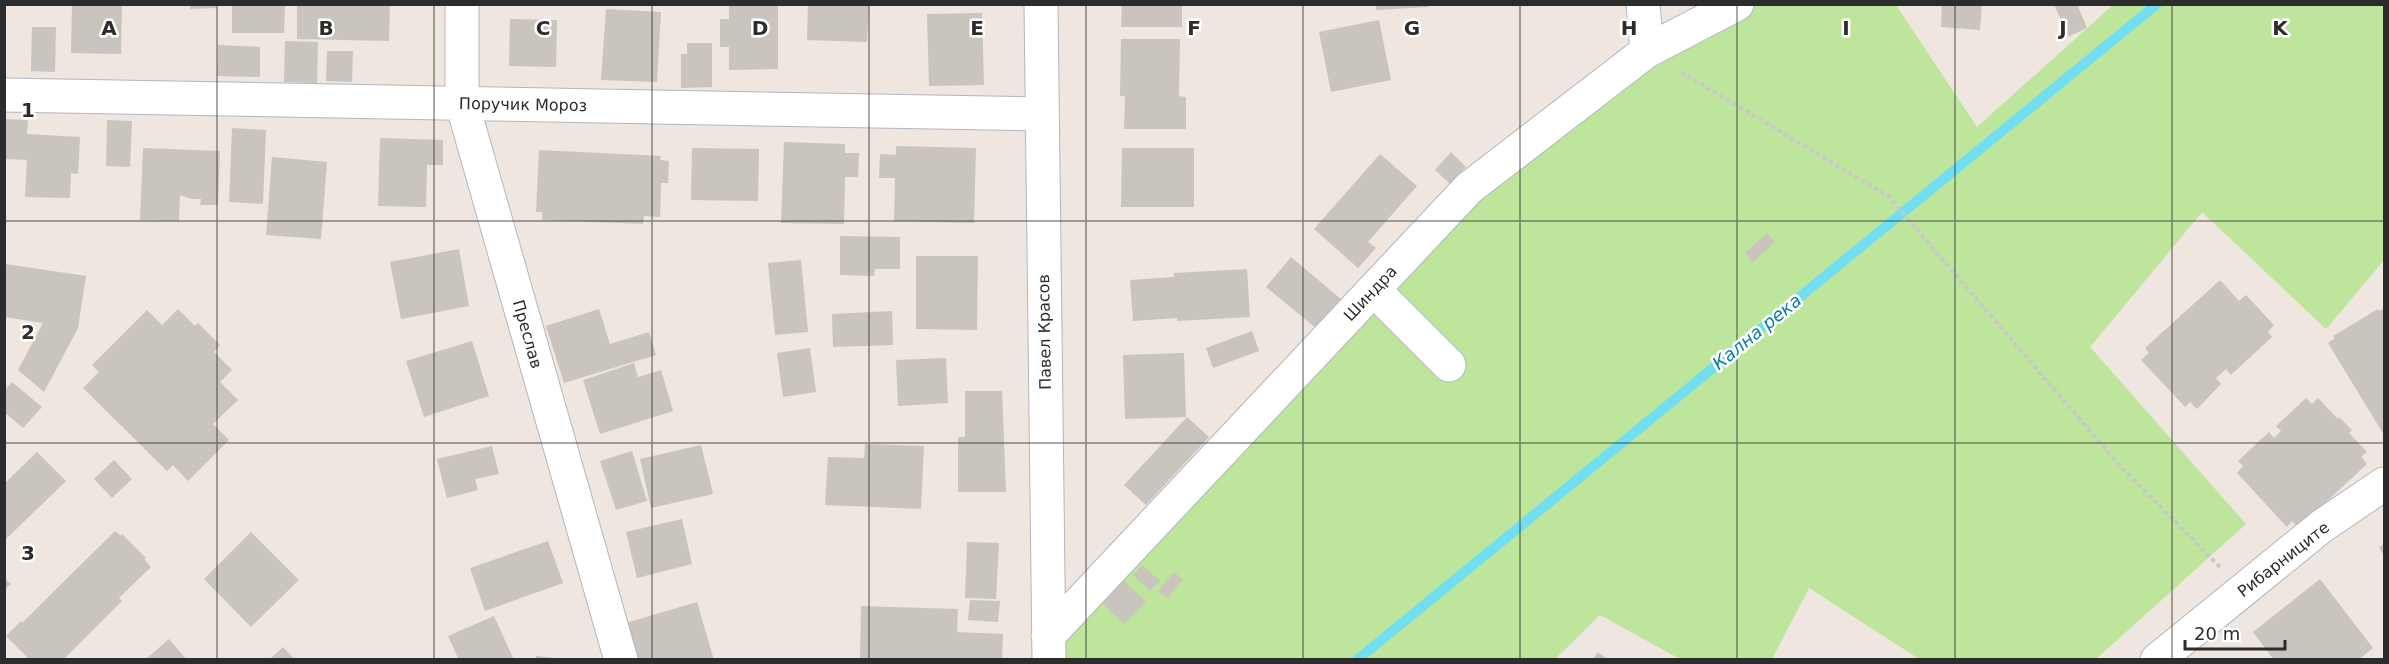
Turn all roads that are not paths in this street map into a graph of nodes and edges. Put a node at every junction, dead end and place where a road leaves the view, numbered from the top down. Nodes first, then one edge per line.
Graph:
1 (462, 4) edge
2 (1041, 4) edge
3 (1643, 4) edge
4 (1737, 4) edge
5 (1647, 51) junction
6 (4, 95) edge
7 (462, 103) junction
8 (1041, 114) junction
9 (1374, 290) junction
10 (1449, 365) dead end
11 (2385, 484) edge
12 (1049, 648) edge
13 (621, 660) edge
14 (2157, 660) edge

1 - 7 street, Преслав
2 - 8 street, Павел Красов
3 - 5 street
4 - 5 street, Шиндра
5 - 9 street, Шиндра
6 - 7 street, Поручик Мороз
7 - 8 street, Поручик Мороз
7 - 13 street, Преслав
8 - 12 street, Павел Красов
9 - 10 street
9 - 12 street, Шиндра
11 - 14 street, Рибарниците

